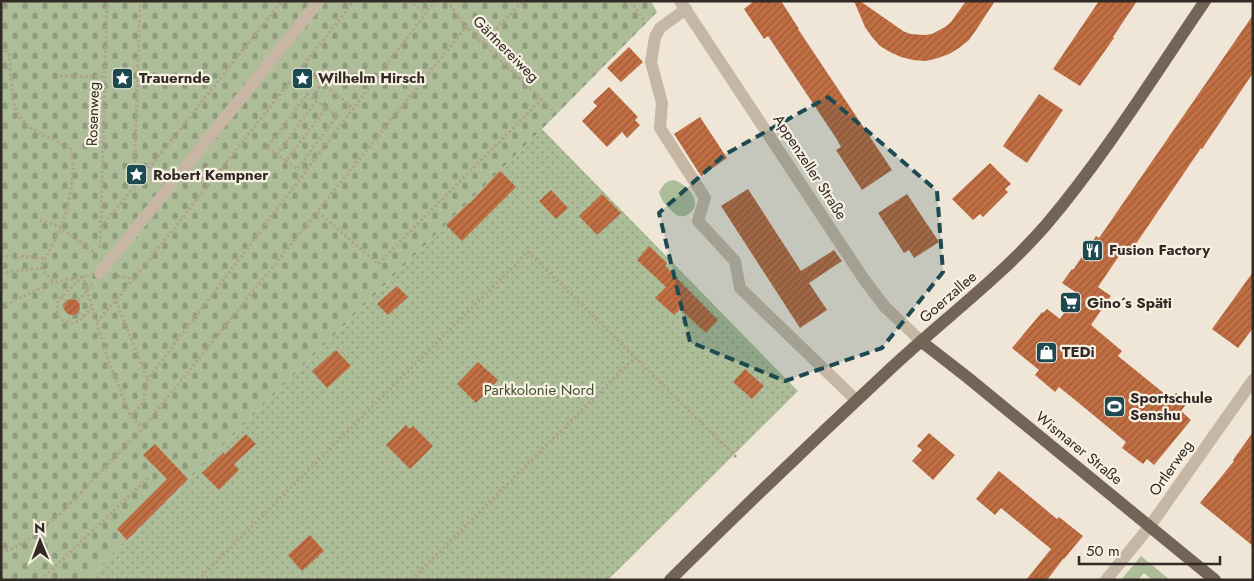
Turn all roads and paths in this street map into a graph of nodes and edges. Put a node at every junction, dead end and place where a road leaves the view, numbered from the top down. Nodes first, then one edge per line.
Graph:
1 (107, 1) edge
2 (140, 1) edge
3 (282, 1) edge
4 (319, 1) edge
5 (354, 1) edge
6 (408, 1) edge
7 (435, 1) edge
8 (448, 1) edge
9 (524, 1) edge
10 (631, 1) edge
11 (1205, 1) edge
12 (683, 5) edge
13 (426, 13) junction
14 (644, 21) dead end
15 (466, 27) junction
16 (482, 43) junction
17 (1, 46) edge
18 (301, 68) junction
19 (60, 76) dead end
20 (105, 77) junction
21 (322, 83) junction
22 (312, 98) junction
23 (541, 100) junction
24 (316, 101) junction
25 (326, 108) junction
26 (353, 108) junction
27 (552, 110) dead end
28 (277, 155) junction
29 (286, 162) junction
30 (134, 187) junction
31 (318, 212) junction
32 (40, 220) dead end
33 (60, 227) junction
34 (88, 248) dead end
35 (1, 256) edge
36 (45, 258) junction
37 (41, 268) junction
38 (1, 273) edge
39 (100, 273) junction
40 (83, 277) junction
41 (134, 279) junction
42 (54, 282) junction
43 (62, 297) junction
44 (81, 298) dead end
45 (78, 301) dead end
46 (116, 301) junction
47 (67, 302) dead end
48 (1, 307) edge
49 (92, 307) junction
50 (78, 312) dead end
51 (84, 316) junction
52 (97, 322) junction
53 (922, 342) junction
54 (635, 357) junction
55 (148, 379) junction
56 (1253, 380) edge
57 (856, 400) junction
58 (132, 416) junction
59 (143, 428) junction
60 (737, 458) dead end
61 (148, 478) dead end
62 (1150, 526) junction
63 (1, 552) edge
64 (41, 580) edge
65 (198, 580) edge
66 (411, 580) edge
67 (670, 580) edge
68 (1106, 580) edge
69 (1215, 580) edge

1 - 20 path, Rosenweg
2 - 30 path
3 - 30 path
4 - 39 street
5 - 18 path
6 - 13 path
7 - 13 path
8 - 15 path, Gärtnereiweg
9 - 16 path
10 - 14 path
11 - 53 main road, Goerzallee
12 - 53 street, Appenzeller Straße
12 - 57 street
13 - 26 path
15 - 16 path, Gärtnereiweg
15 - 31 path
16 - 23 path, Gärtnereiweg
17 - 33 path
18 - 21 path
18 - 41 path
19 - 20 path
20 - 30 path, Rosenweg
21 - 22 path
21 - 26 path
22 - 24 path
22 - 28 path
23 - 27 path, Gärtnereiweg
23 - 31 path
24 - 25 path
24 - 28 path
25 - 29 path
25 - 29 path
26 - 55 path
28 - 29 path
31 - 59 path
32 - 33 path
33 - 34 path
33 - 36 path
35 - 36 path
36 - 37 path
37 - 38 path
37 - 42 path
39 - 40 path
39 - 41 path
40 - 42 path
40 - 43 path
40 - 49 path
41 - 46 path
42 - 48 path
43 - 47 path
43 - 51 path
44 - 45 path
46 - 52 path
46 - 55 path
49 - 51 path
49 - 52 path
50 - 51 path
52 - 58 path
53 - 57 main road, Goerzallee
53 - 62 main road, Wismarer Straße
54 - 60 path
54 - 65 path
54 - 66 path
55 - 58 path
56 - 62 street, Ortlerweg
57 - 67 main road, Goerzallee
58 - 59 path
59 - 63 path
61 - 64 path
62 - 68 street, Ortlerweg
62 - 69 main road, Wismarer Straße

